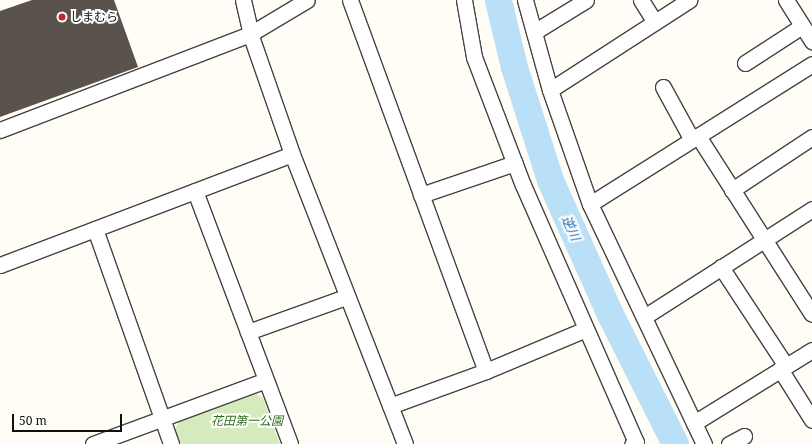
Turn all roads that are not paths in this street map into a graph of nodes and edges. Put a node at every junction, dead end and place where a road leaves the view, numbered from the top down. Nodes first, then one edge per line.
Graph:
1 (243, 0) edge
2 (307, 0) edge
3 (350, 0) edge
4 (464, 0) edge
5 (525, 0) edge
6 (586, 0) edge
7 (641, 0) edge
8 (689, 0) edge
9 (786, 0) edge
10 (656, 22) junction
11 (802, 26) junction
12 (534, 32) junction
13 (250, 34) junction
14 (812, 41) edge
15 (745, 63) dead end
16 (812, 64) edge
17 (663, 87) dead end
18 (550, 90) junction
19 (0, 130) edge
20 (812, 137) edge
21 (695, 138) junction
22 (292, 154) junction
23 (515, 163) junction
24 (732, 190) junction
25 (195, 191) junction
26 (421, 195) junction
27 (590, 204) junction
28 (812, 209) edge
29 (95, 229) junction
30 (764, 240) junction
31 (0, 265) edge
32 (721, 267) junction
33 (346, 297) junction
34 (812, 314) edge
35 (644, 317) junction
36 (586, 329) junction
37 (248, 332) junction
38 (812, 350) edge
39 (783, 368) junction
40 (486, 371) junction
41 (266, 380) junction
42 (390, 406) junction
43 (162, 418) junction
44 (812, 420) edge
45 (694, 423) junction
46 (744, 436) dead end
47 (93, 444) edge
48 (171, 444) edge
49 (290, 444) edge
50 (405, 444) edge
51 (632, 444) edge
52 (704, 444) edge
53 (729, 444) edge

1 - 13 street
2 - 13 street
3 - 26 street
4 - 23 street
5 - 12 street
6 - 12 street
7 - 10 street
8 - 10 street
9 - 11 street
10 - 18 street
11 - 14 street
11 - 15 street
12 - 18 street
13 - 19 street
13 - 22 street
16 - 21 street
17 - 21 street
18 - 27 street
20 - 24 street
21 - 24 street
21 - 27 street
22 - 25 street
22 - 33 street
23 - 26 street
23 - 36 street
24 - 30 street
25 - 29 street
25 - 37 street
26 - 40 street
27 - 35 street
28 - 30 street
29 - 31 street
29 - 43 street
30 - 32 street
30 - 34 street
32 - 35 street
32 - 39 street
33 - 37 street
33 - 42 street
35 - 45 street
36 - 40 street
36 - 51 street
37 - 41 street
38 - 39 street
39 - 44 street
39 - 45 street
40 - 42 street
41 - 43 street
41 - 49 street
42 - 50 street
43 - 47 street
43 - 48 street
45 - 52 street
46 - 53 street

